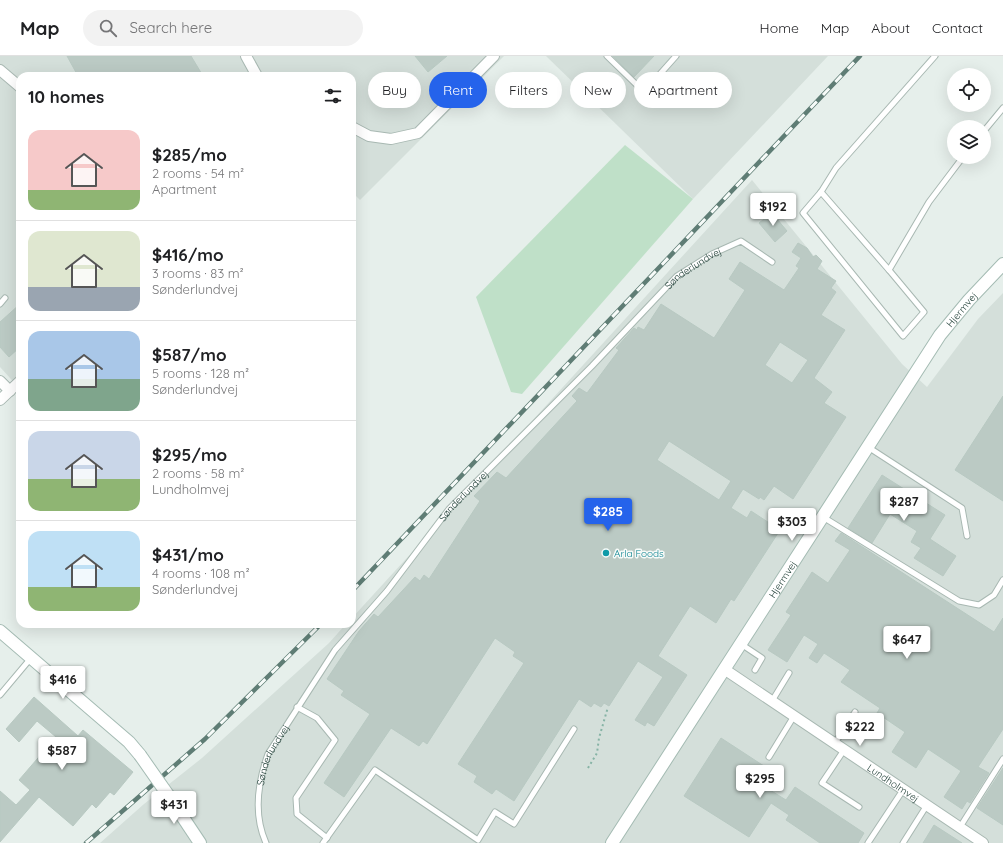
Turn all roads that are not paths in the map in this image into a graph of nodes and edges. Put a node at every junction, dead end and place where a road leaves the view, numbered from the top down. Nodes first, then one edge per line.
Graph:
1 (246, 56) edge
2 (494, 56) edge
3 (606, 56) edge
4 (676, 56) edge
5 (935, 56) edge
6 (0, 70) edge
7 (255, 72) edge
8 (16, 84) edge
9 (1003, 108) edge
10 (991, 123) edge
11 (356, 129) edge
12 (958, 164) edge
13 (821, 192) junction
14 (772, 262) dead end
15 (1003, 264) edge
16 (889, 270) junction
17 (5, 298) dead end
18 (0, 304) edge
19 (0, 381) edge
20 (16, 385) edge
21 (10, 391) junction
22 (0, 400) edge
23 (868, 447) junction
24 (823, 516) junction
25 (967, 536) dead end
26 (1003, 580) edge
27 (356, 627) edge
28 (355, 628) edge
29 (0, 631) edge
30 (740, 644) junction
31 (31, 658) junction
32 (724, 669) junction
33 (756, 670) dead end
34 (789, 673) dead end
35 (0, 695) edge
36 (772, 701) junction
37 (297, 706) junction
38 (855, 712) dead end
39 (794, 716) junction
40 (574, 729) dead end
41 (835, 743) junction
42 (844, 750) junction
43 (769, 757) dead end
44 (1003, 759) edge
45 (903, 790) junction
46 (928, 806) junction
47 (859, 807) dead end
48 (960, 827) junction
49 (327, 838) junction
50 (200, 843) edge
51 (266, 843) edge
52 (323, 843) edge
53 (612, 843) edge
54 (868, 843) edge
55 (903, 843) edge
56 (983, 843) edge

1 - 7 street
2 - 11 street
3 - 4 lane
5 - 13 lane
6 - 8 street
9 - 10 lane
12 - 16 lane
13 - 16 lane
13 - 16 lane
14 - 27 lane, Sønderlundvej
15 - 23 street, Hjermvej
17 - 18 lane
19 - 21 street
20 - 21 street
21 - 22 street
23 - 24 street, Hjermvej
23 - 25 lane
24 - 26 lane
24 - 30 street, Hjermvej
28 - 37 lane, Sønderlundvej
29 - 31 street
30 - 32 street, Hjermvej
30 - 33 lane
31 - 35 lane
31 - 50 street, bridge
32 - 36 street, Lundholmvej
32 - 53 street, Hjermvej
34 - 36 lane
36 - 39 street, Lundholmvej
37 - 49 lane
37 - 51 lane, Sønderlundvej
38 - 41 lane
39 - 41 street, Lundholmvej
39 - 43 lane
40 - 49 lane
41 - 42 street, Lundholmvej
42 - 45 street, Lundholmvej
42 - 47 lane
44 - 48 lane
45 - 46 street, Lundholmvej
45 - 54 lane
46 - 48 street, Lundholmvej
46 - 55 lane
48 - 56 street, Lundholmvej
49 - 52 lane

